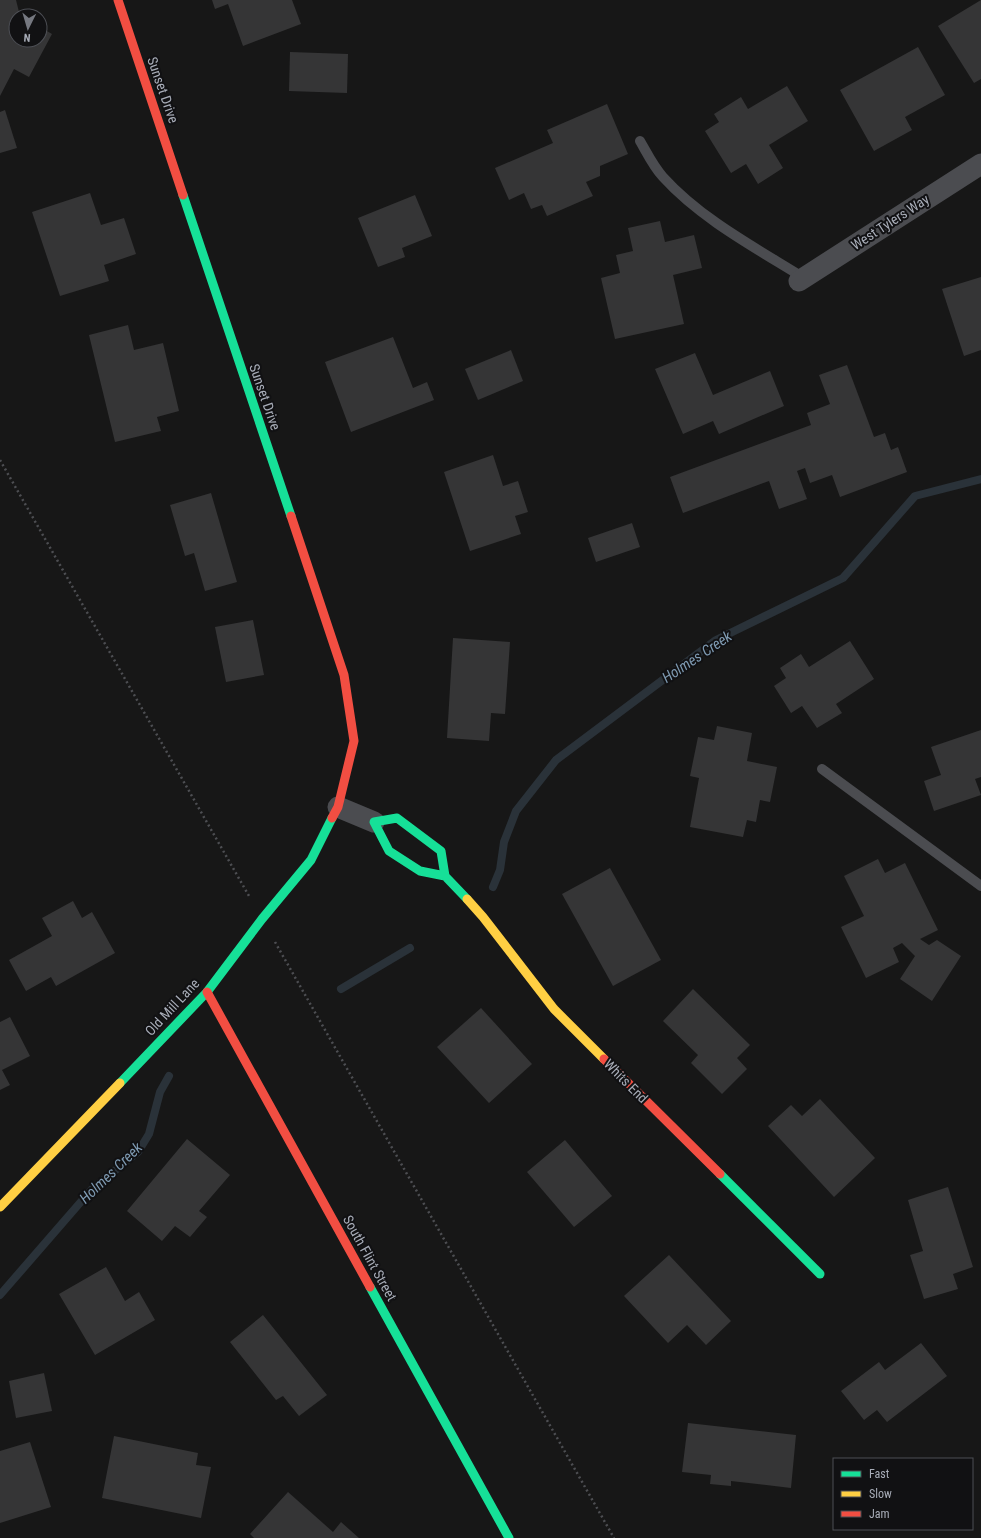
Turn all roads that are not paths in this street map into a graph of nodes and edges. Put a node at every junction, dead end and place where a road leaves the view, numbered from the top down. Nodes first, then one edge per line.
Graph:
1 (118, 0) edge
2 (640, 141) dead end
3 (981, 164) edge
4 (802, 279) joint
5 (822, 769) dead end
6 (338, 807) junction
7 (374, 822) junction
8 (445, 876) junction
9 (981, 886) edge
10 (207, 992) junction
11 (0, 1207) edge
12 (820, 1274) dead end
13 (509, 1538) edge

1 - 6 main road, Sunset Drive
2 - 4 lane
3 - 4 street, West Tylers Way
5 - 9 lane
6 - 7 street
6 - 10 main road, Old Mill Lane
7 - 8 main road
7 - 8 main road
8 - 12 main road, Whits End
10 - 11 main road, Old Mill Lane
10 - 13 main road, South Flint Street

